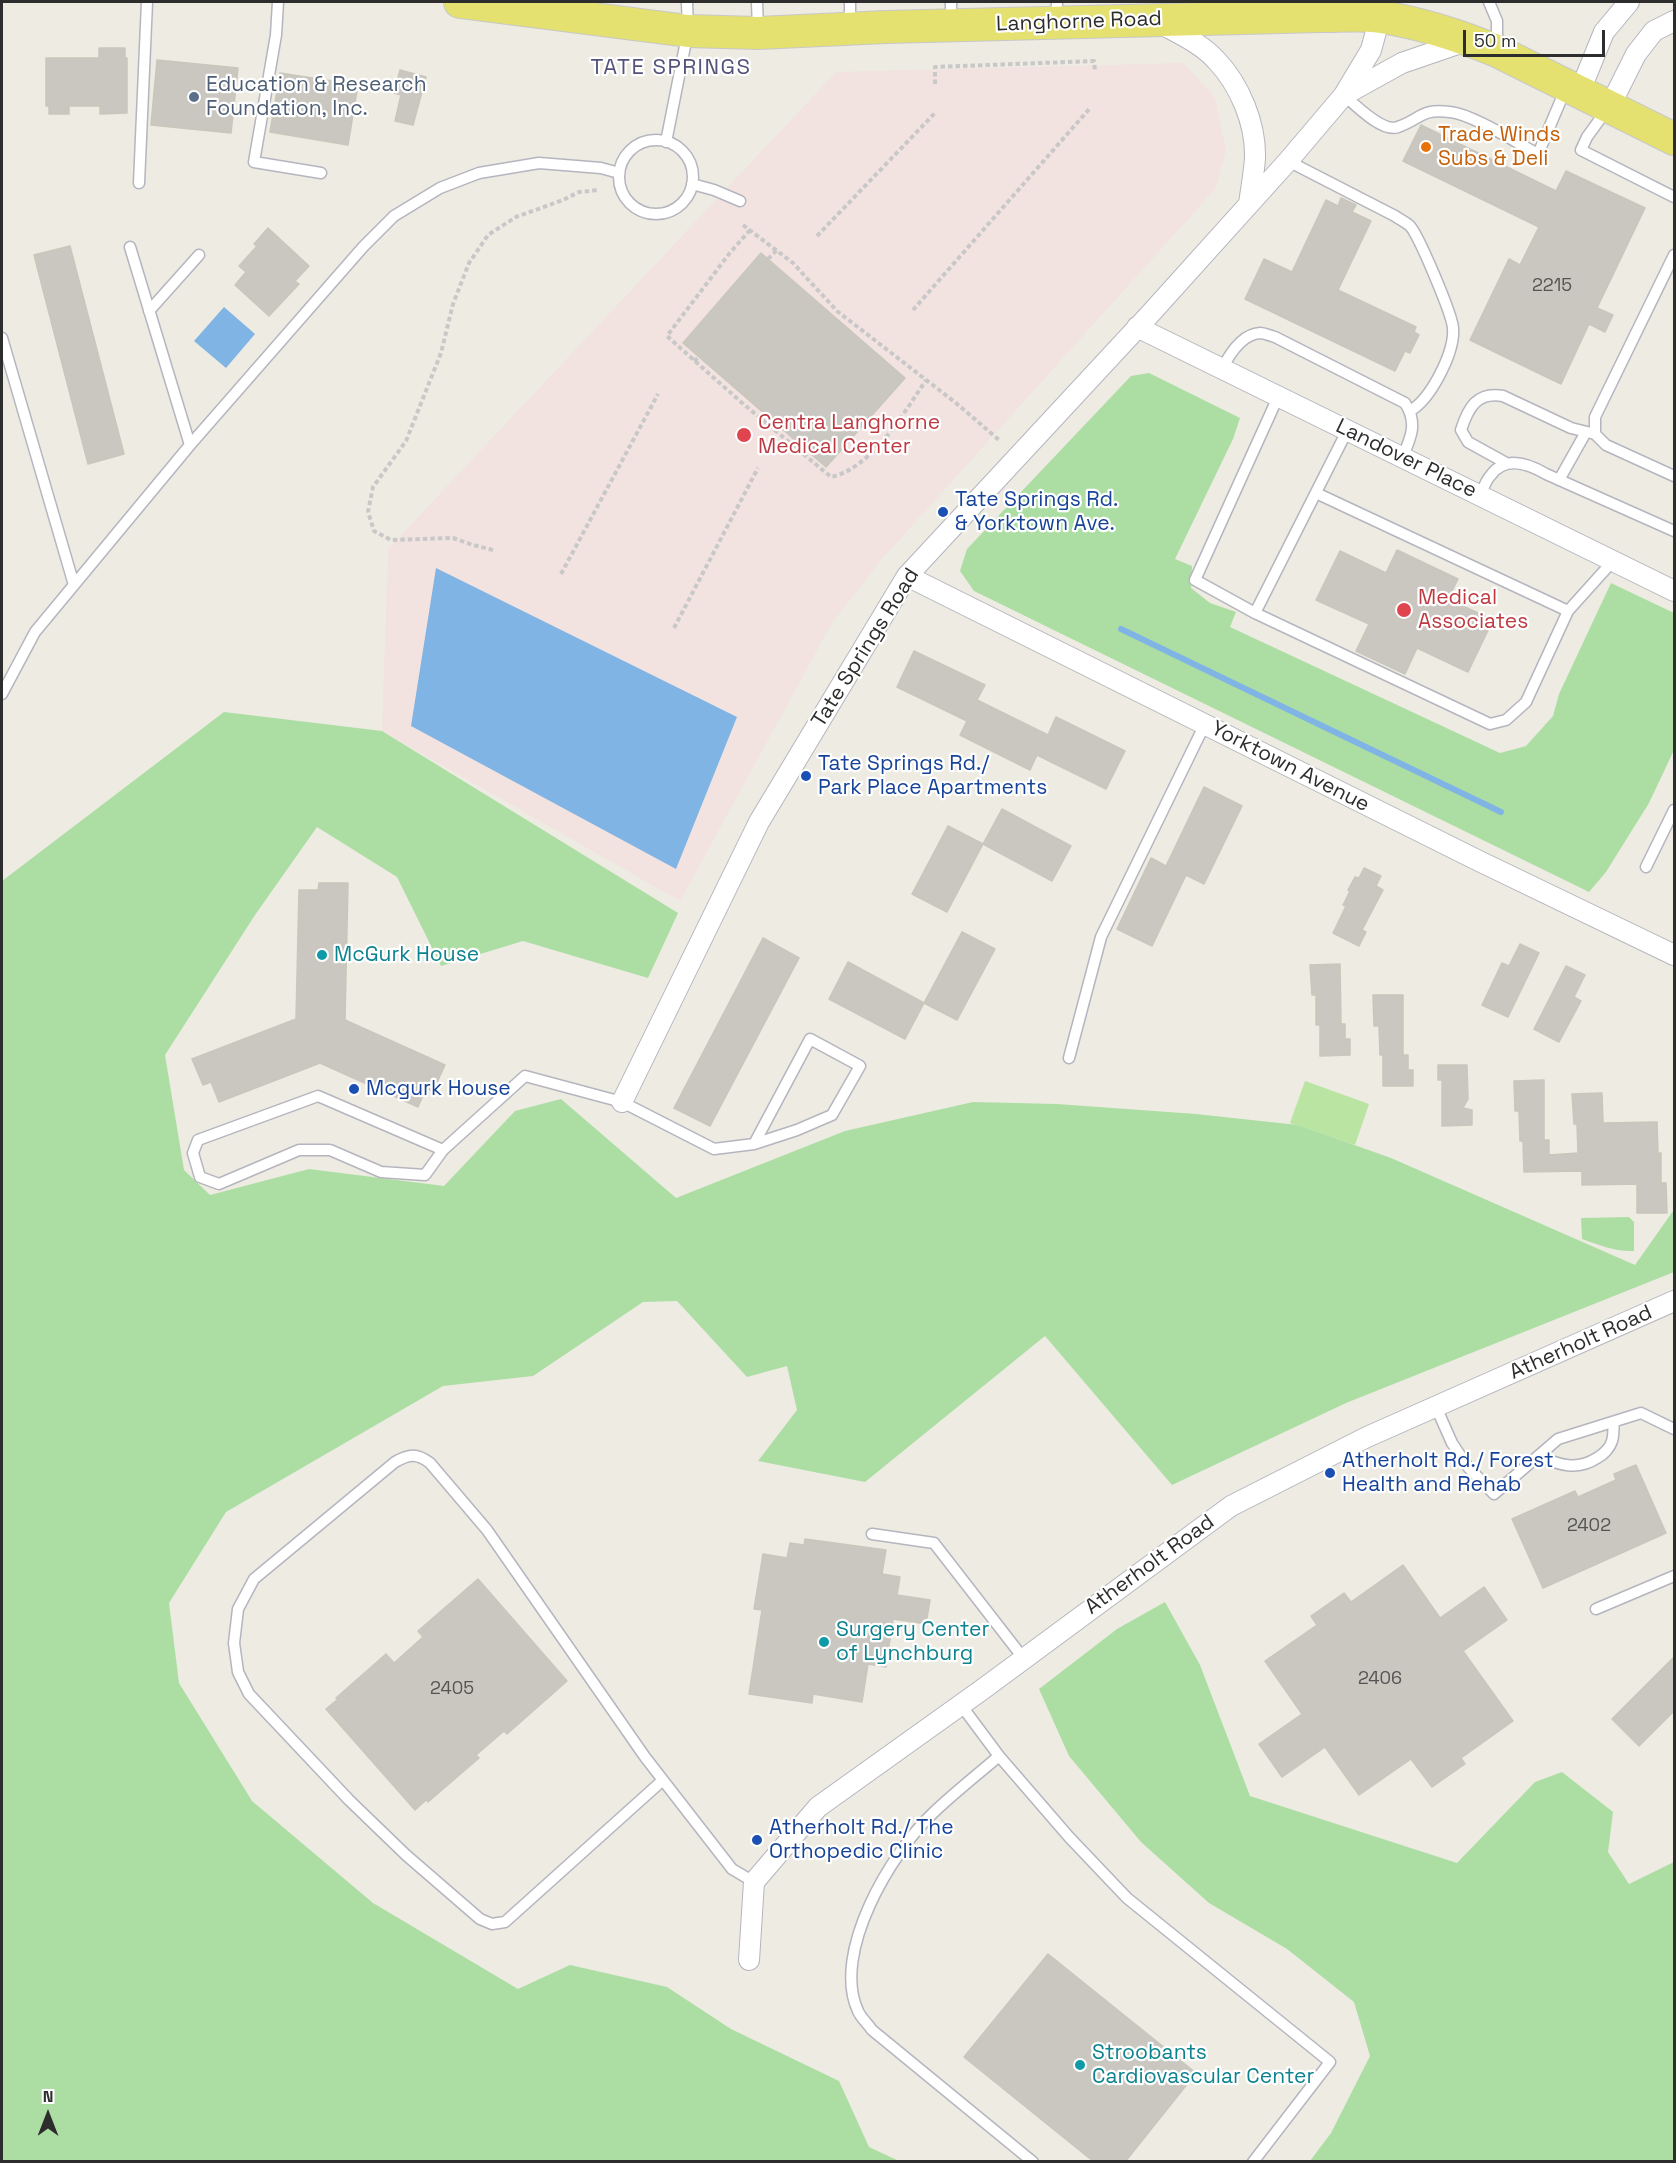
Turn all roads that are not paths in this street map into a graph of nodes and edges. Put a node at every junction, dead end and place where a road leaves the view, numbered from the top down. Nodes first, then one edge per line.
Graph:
1 (147, 2) edge
2 (279, 2) edge
3 (460, 2) edge
4 (757, 2) edge
5 (1489, 2) edge
6 (1629, 2) edge
7 (548, 7) edge
8 (1320, 9) edge
9 (1056, 12) edge
10 (1380, 13) junction
11 (951, 14) edge
12 (850, 15) edge
13 (687, 16) edge
14 (1155, 20) junction
15 (1674, 21) edge
16 (758, 33) junction
17 (1483, 46) junction
18 (1574, 88) junction
19 (1344, 95) junction
20 (1610, 106) junction
21 (1674, 139) edge
22 (666, 142) junction
23 (1287, 161) junction
24 (321, 173) dead end
25 (619, 173) junction
26 (139, 183) dead end
27 (692, 184) junction
28 (1674, 196) edge
29 (740, 201) dead end
30 (1249, 204) junction
31 (130, 247) dead end
32 (199, 255) dead end
33 (1674, 255) edge
34 (148, 311) junction
35 (1137, 327) junction
36 (2, 338) edge
37 (1222, 369) junction
38 (1278, 397) junction
39 (1408, 407) junction
40 (1347, 431) junction
41 (1590, 433) junction
42 (190, 445) junction
43 (1402, 458) junction
44 (1506, 463) junction
45 (1674, 476) edge
46 (1559, 480) junction
47 (1316, 493) junction
48 (1480, 496) junction
49 (1674, 531) edge
50 (1613, 561) junction
51 (906, 576) junction
52 (74, 585) junction
53 (1674, 591) edge
54 (1568, 611) junction
55 (1255, 613) junction
56 (2, 694) edge
57 (1205, 724) junction
58 (1674, 810) edge
59 (1646, 867) dead end
60 (1674, 955) edge
61 (1069, 1058) dead end
62 (622, 1102) junction
63 (754, 1144) junction
64 (443, 1150) junction
65 (1674, 1301) edge
66 (1436, 1407) junction
67 (1614, 1422) junction
68 (1674, 1429) edge
69 (1539, 1456) junction
70 (872, 1534) dead end
71 (1674, 1576) edge
72 (1596, 1609) dead end
73 (1024, 1659) junction
74 (961, 1705) junction
75 (999, 1756) junction
76 (663, 1780) junction
77 (754, 1882) junction
78 (749, 1960) dead end
79 (1033, 2162) edge
80 (1253, 2162) edge

1 - 26 lane
2 - 24 lane
3 - 7 main road, Langhorne Road
4 - 16 lane
5 - 17 lane
6 - 18 street
7 - 13 main road, Langhorne Road
8 - 10 main road, Langhorne Road
8 - 14 main road, Langhorne Road
9 - 11 main road, Langhorne Road
9 - 14 main road, Langhorne Road
10 - 17 main road, Langhorne Road
10 - 19 street, Tate Springs Road
11 - 12 main road, Langhorne Road
12 - 16 main road, Langhorne Road
13 - 16 main road, Langhorne Road
13 - 22 lane
14 - 30 street
15 - 20 street
17 - 18 main road, Langhorne Road
17 - 19 street, Tate Springs Road
18 - 19 lane
18 - 20 main road, Langhorne Road
19 - 23 street, Tate Springs Road
20 - 21 main road, Langhorne Road
20 - 28 lane
22 - 25 lane
22 - 27 lane
23 - 30 street, Tate Springs Road
23 - 39 lane
25 - 27 lane
25 - 42 lane
27 - 29 lane
30 - 35 street, Tate Springs Road
31 - 34 lane
32 - 34 lane
33 - 41 lane
34 - 42 lane
35 - 37 street, Landover Place
35 - 51 street, Tate Springs Road
36 - 52 lane
37 - 38 street, Landover Place
37 - 39 lane
38 - 40 street, Landover Place
38 - 55 lane
39 - 43 lane
40 - 43 street, Landover Place
40 - 47 lane
41 - 44 lane
41 - 45 lane
41 - 46 lane
42 - 52 lane
43 - 48 street, Landover Place
44 - 46 lane
44 - 48 lane
46 - 49 lane
47 - 54 lane
47 - 55 lane
48 - 50 street, Landover Place
50 - 53 street, Landover Place
50 - 54 lane
51 - 57 street, Yorktown Avenue
51 - 62 street, Tate Springs Road
52 - 56 lane
54 - 55 lane
57 - 60 street, Yorktown Avenue
57 - 61 lane
58 - 59 lane
62 - 63 lane
62 - 64 lane
63 - 63 lane
64 - 64 lane
65 - 66 street, Atherholt Road
66 - 69 lane
66 - 73 street, Atherholt Road
67 - 68 lane
67 - 69 lane
67 - 69 lane
70 - 73 lane
71 - 72 lane
73 - 74 street, Atherholt Road
74 - 75 lane
74 - 77 street, Atherholt Road
75 - 79 lane
75 - 80 lane
76 - 76 lane
76 - 77 lane
77 - 78 street

